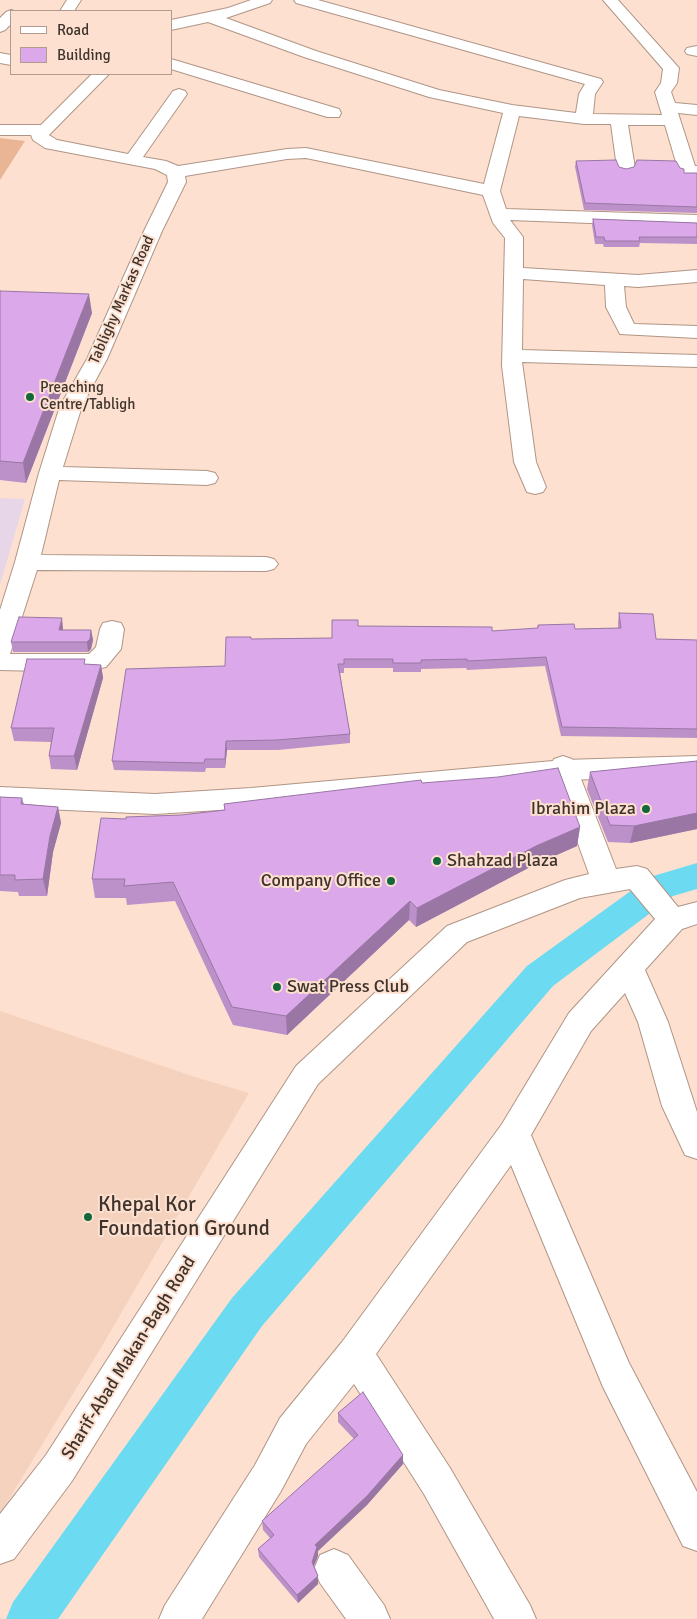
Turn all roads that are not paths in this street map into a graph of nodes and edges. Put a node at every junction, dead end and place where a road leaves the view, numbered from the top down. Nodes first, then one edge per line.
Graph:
1 (264, 0) edge
2 (301, 0) edge
3 (610, 0) edge
4 (10, 16) edge
5 (212, 18) junction
6 (172, 25) edge
7 (0, 27) edge
8 (172, 64) edge
9 (100, 75) edge
10 (179, 94) dead end
11 (512, 110) junction
12 (697, 110) edge
13 (332, 112) dead end
14 (670, 113) junction
15 (584, 119) junction
16 (619, 119) junction
17 (0, 130) edge
18 (46, 130) junction
19 (132, 160) junction
20 (626, 168) edge
21 (176, 172) junction
22 (697, 172) edge
23 (492, 192) junction
24 (500, 214) junction
25 (697, 221) edge
26 (514, 273) junction
27 (697, 276) edge
28 (614, 279) junction
29 (697, 332) edge
30 (512, 356) junction
31 (697, 362) edge
32 (50, 473) junction
33 (207, 478) dead end
34 (535, 488) dead end
35 (27, 562) junction
36 (266, 564) dead end
37 (112, 629) dead end
38 (0, 649) edge
39 (0, 662) edge
40 (697, 764) edge
41 (563, 768) junction
42 (0, 790) edge
43 (0, 797) edge
44 (606, 881) junction
45 (678, 916) edge
46 (628, 967) junction
47 (514, 1134) junction
48 (697, 1145) edge
49 (355, 1354) junction
50 (697, 1532) edge
51 (0, 1545) edge
52 (334, 1569) dead end
53 (179, 1619) edge
54 (370, 1619) edge
55 (516, 1619) edge

1 - 5 street
2 - 15 street
3 - 14 street
4 - 7 street
5 - 6 street
5 - 11 street
8 - 13 street
9 - 18 street
10 - 19 street
11 - 15 street
11 - 23 street
12 - 14 street
14 - 16 street
14 - 22 street
15 - 16 street
16 - 20 street
17 - 18 street
18 - 19 street
19 - 21 street
21 - 23 street
21 - 32 street, Tablighy Markas Road
23 - 24 street
24 - 25 street
24 - 26 street
26 - 28 street
26 - 30 street
27 - 28 street
28 - 29 street
30 - 31 street
30 - 34 street
32 - 33 street
32 - 35 street, Tablighy Markas Road
35 - 36 street
35 - 38 street, Tablighy Markas Road
37 - 39 street
40 - 41 street
41 - 42 street
41 - 43 street
41 - 44 street
44 - 45 street, Sharif-Abad Makan-Bagh Road
44 - 51 street, Sharif-Abad Makan-Bagh Road
45 - 46 street
46 - 47 street
46 - 48 street
47 - 49 street
47 - 50 street
49 - 53 street
49 - 55 street
52 - 54 street

